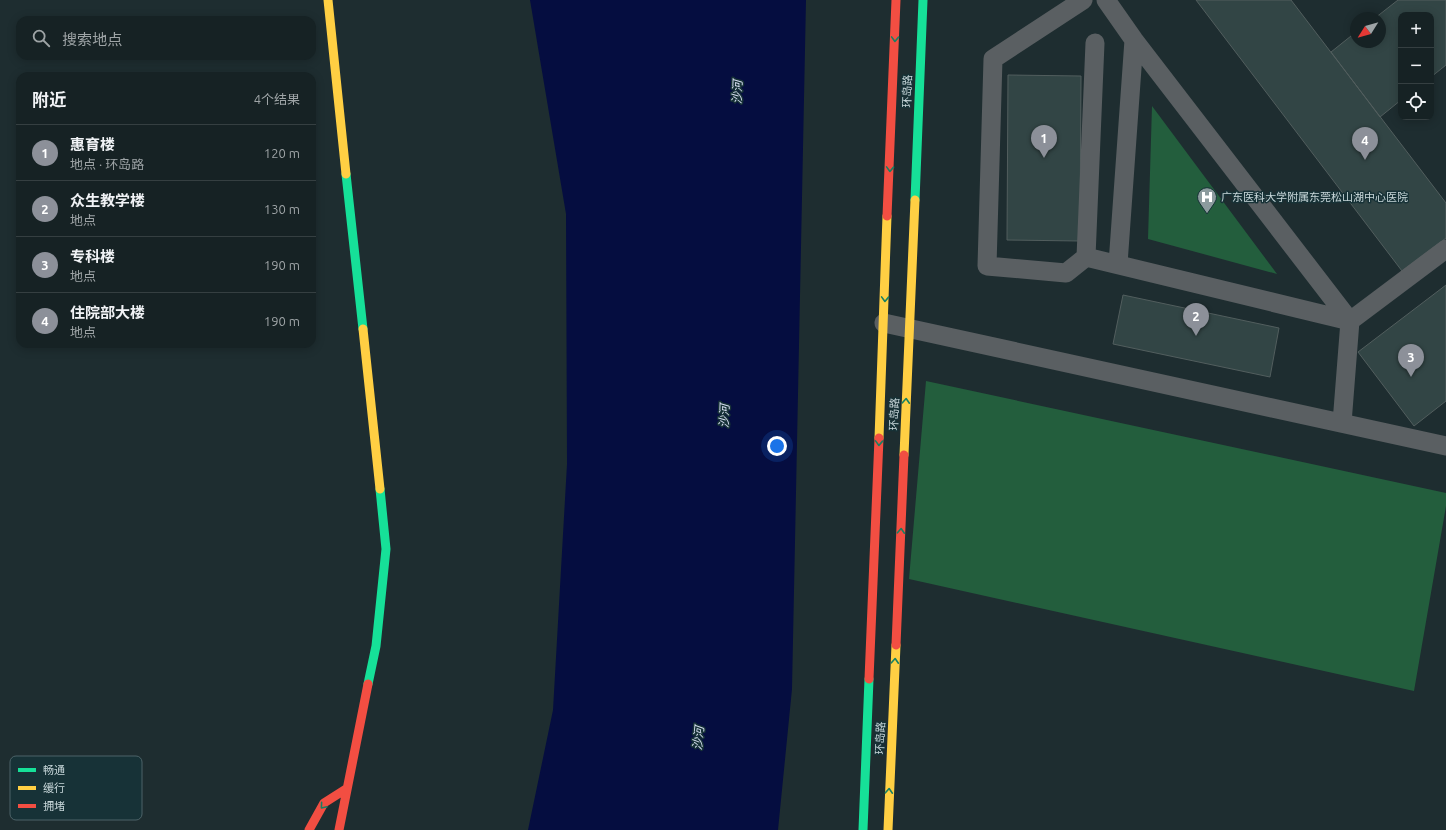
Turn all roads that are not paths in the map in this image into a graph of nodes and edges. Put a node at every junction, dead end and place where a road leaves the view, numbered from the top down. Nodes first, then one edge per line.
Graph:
1 (328, 0) edge
2 (896, 0) edge
3 (923, 0) edge
4 (1083, 0) edge
5 (1106, 0) edge
6 (1134, 40) junction
7 (1095, 43) dead end
8 (1446, 249) edge
9 (1086, 257) junction
10 (1118, 264) junction
11 (1350, 321) junction
12 (884, 323) junction
13 (910, 328) junction
14 (1342, 423) junction
15 (1446, 446) edge
16 (346, 789) junction
17 (309, 830) edge
18 (339, 830) edge
19 (863, 830) edge
20 (888, 830) edge

1 - 16 main road
2 -> 12 main road, 环岛路
3 - 13 main road, 环岛路
4 - 9 street
5 - 6 street
6 - 10 street
6 - 11 street
7 - 9 street
8 - 11 street
9 - 10 street
10 - 11 street
11 - 14 street
12 - 13 street
12 -> 19 main road, 环岛路
13 - 14 street
20 -> 13 main road, 环岛路
14 - 15 street
16 -> 17 main road
16 - 18 main road

